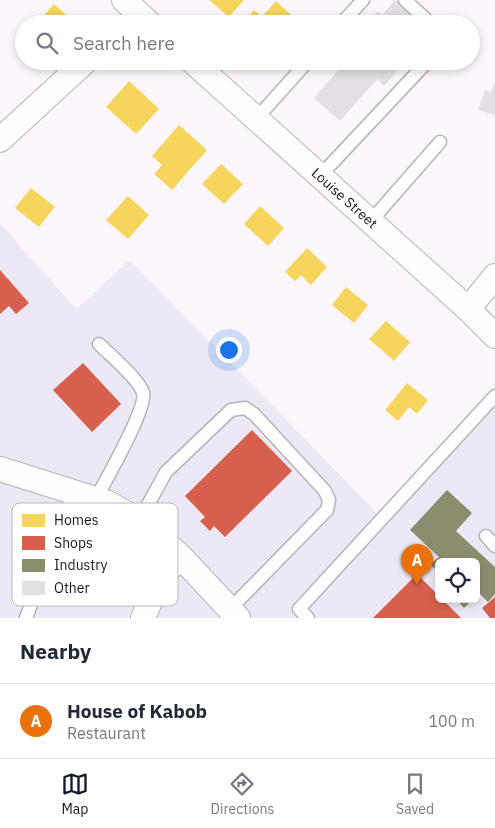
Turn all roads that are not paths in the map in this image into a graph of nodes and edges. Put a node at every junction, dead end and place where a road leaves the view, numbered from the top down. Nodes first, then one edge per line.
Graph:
1 (363, 0) edge
2 (405, 0) edge
3 (349, 15) edge
4 (421, 15) edge
5 (76, 70) edge
6 (202, 70) edge
7 (300, 70) edge
8 (420, 70) edge
9 (256, 119) junction
10 (0, 140) edge
11 (440, 142) dead end
12 (320, 176) junction
13 (370, 222) junction
14 (495, 276) edge
15 (468, 309) junction
16 (495, 336) edge
17 (100, 344) dead end
18 (495, 396) edge
19 (0, 469) edge
20 (74, 492) junction
21 (96, 499) junction
22 (70, 503) edge
23 (106, 503) edge
24 (150, 503) edge
25 (486, 536) dead end
26 (495, 546) edge
27 (178, 553) edge
28 (181, 556) junction
29 (178, 559) edge
30 (31, 606) edge
31 (148, 606) edge
32 (234, 614) edge
33 (26, 618) edge
34 (143, 618) edge
35 (308, 618) edge

1 - 3 lane
2 - 4 lane
5 - 10 street
6 - 9 street, Louise Street
7 - 9 lane
8 - 12 lane
9 - 12 street, Louise Street
11 - 13 lane
12 - 13 street, Louise Street
13 - 15 street, Louise Street
14 - 15 street
15 - 16 street, Louise Street
17 - 21 lane
18 - 35 lane
19 - 20 street
20 - 21 street
20 - 22 lane
21 - 23 street
24 - 32 lane
25 - 26 lane
27 - 28 street
28 - 29 street
28 - 32 street
30 - 33 lane
31 - 34 street

